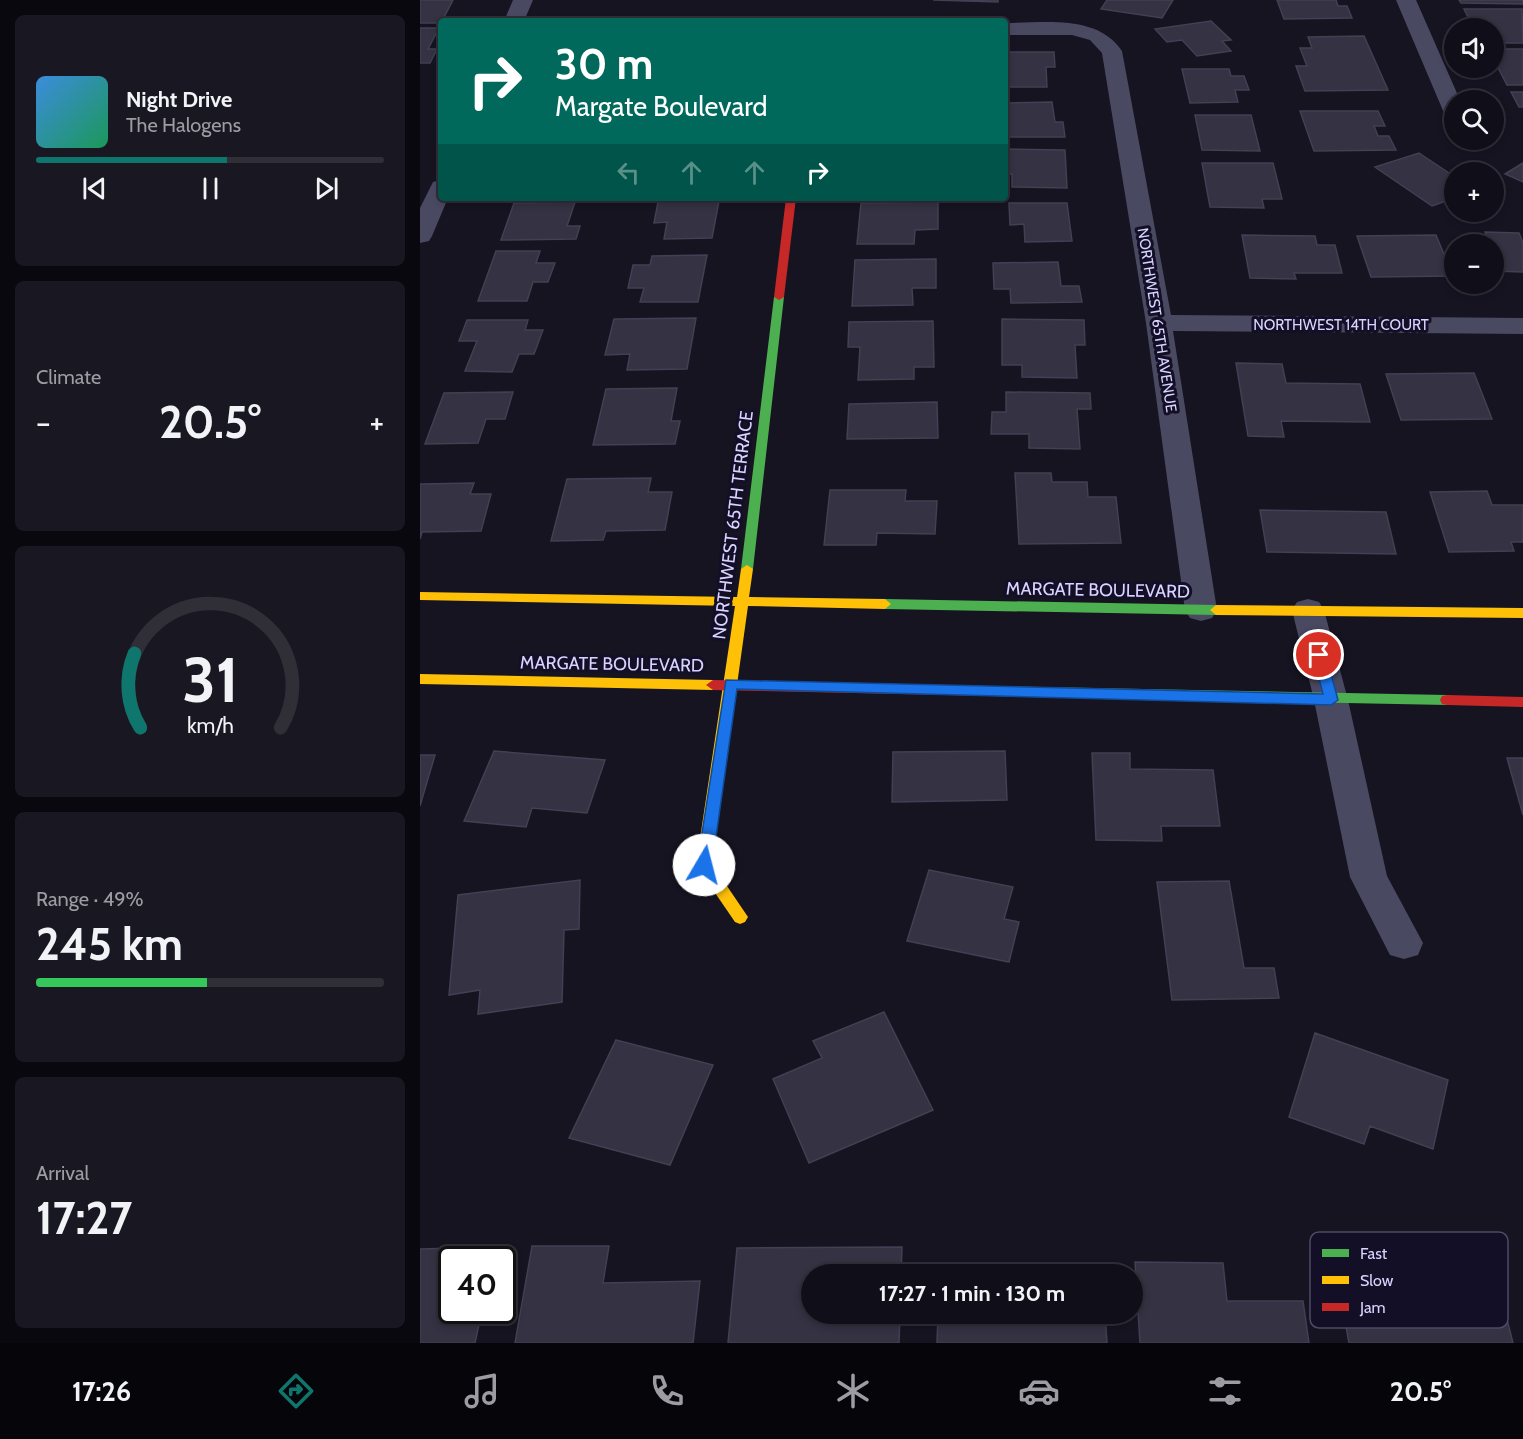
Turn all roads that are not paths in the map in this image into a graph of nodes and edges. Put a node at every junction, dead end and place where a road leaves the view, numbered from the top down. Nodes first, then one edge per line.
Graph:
1 (523, 0) edge
2 (1406, 0) edge
3 (515, 18) edge
4 (1008, 29) edge
5 (1445, 90) edge
6 (438, 195) edge
7 (791, 201) edge
8 (420, 236) edge
9 (1159, 323) junction
10 (1523, 326) edge
11 (420, 596) edge
12 (743, 601) junction
13 (1201, 610) junction
14 (1308, 610) junction
15 (1523, 613) edge
16 (420, 679) edge
17 (731, 684) junction
18 (1331, 700) junction
19 (1523, 702) edge
20 (740, 917) dead end
21 (1404, 943) dead end

1 - 3 street
2 - 5 street
4 - 9 street, NORTHWEST 65TH AVENUE
6 - 8 street
7 - 12 street, NORTHWEST 65TH TERRACE
9 - 10 street, NORTHWEST 14TH COURT
9 - 13 street, NORTHWEST 65TH AVENUE
11 - 12 street, MARGATE BOULEVARD
12 - 13 street, MARGATE BOULEVARD
12 - 17 street, NORTHWEST 65TH TERRACE
13 - 14 street, MARGATE BOULEVARD
14 - 15 street, MARGATE BOULEVARD
14 - 18 street
16 - 17 street, MARGATE BOULEVARD
17 - 18 street, MARGATE BOULEVARD
17 - 20 street, NORTHWEST 65TH TERRACE
18 - 19 street, MARGATE BOULEVARD
18 - 21 street

